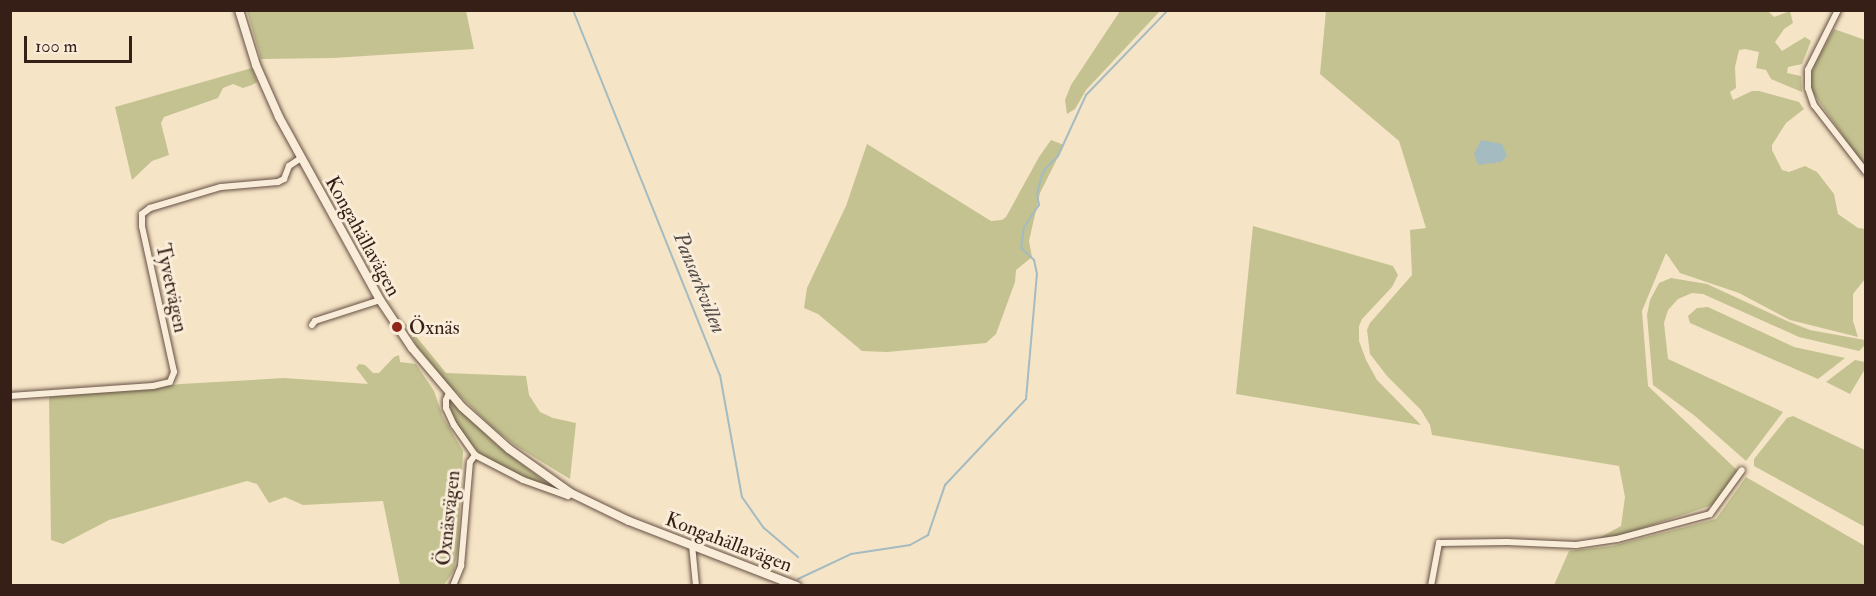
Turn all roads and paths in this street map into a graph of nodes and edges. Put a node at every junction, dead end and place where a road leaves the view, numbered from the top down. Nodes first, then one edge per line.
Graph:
1 (239, 10) edge
2 (1838, 10) edge
3 (301, 158) junction
4 (1866, 172) edge
5 (380, 300) junction
6 (312, 325) dead end
7 (449, 393) junction
8 (10, 396) edge
9 (475, 455) junction
10 (1742, 470) dead end
11 (571, 493) junction
12 (692, 545) junction
13 (453, 585) edge
14 (696, 585) edge
15 (797, 585) edge
16 (1431, 585) edge

1 - 3 street, Kongahällavägen
2 - 4 street
3 - 5 street, Kongahällavägen
3 - 8 street, Tyvetvägen
5 - 6 street
5 - 7 street, Kongahällavägen
7 - 9 street, Öxnäsvägen
7 - 11 street, Kongahällavägen
9 - 11 street, Öxnäsvägen
9 - 13 street, Öxnäsvägen
10 - 16 street
11 - 12 street, Kongahällavägen
12 - 14 street
12 - 15 street, Kongahällavägen

